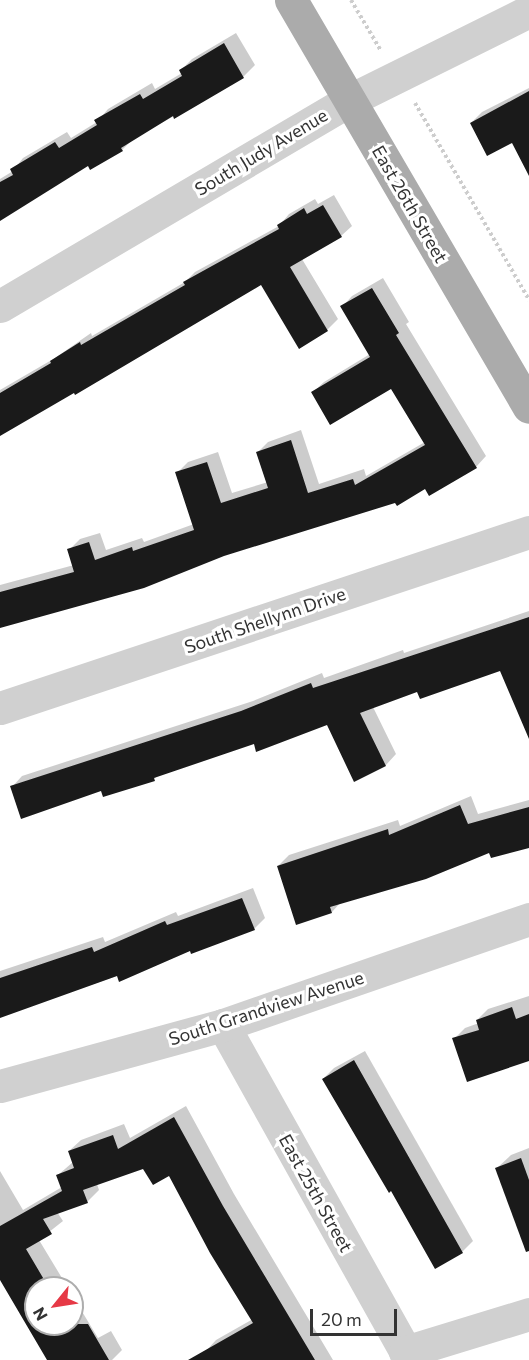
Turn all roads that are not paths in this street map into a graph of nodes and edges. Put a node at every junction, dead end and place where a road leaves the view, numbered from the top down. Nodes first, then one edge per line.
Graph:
1 (291, 0) edge
2 (529, 10) edge
3 (350, 100) junction
4 (0, 306) edge
5 (529, 407) edge
6 (529, 532) edge
7 (0, 708) edge
8 (529, 919) edge
9 (223, 1025) junction
10 (0, 1086) edge
11 (529, 1314) edge
12 (408, 1356) edge

1 - 3 main road, East 26th Street
2 - 3 street, South Judy Avenue
3 - 4 street, South Judy Avenue
3 - 5 main road, East 26th Street
6 - 7 street, South Shellynn Drive
8 - 9 street, South Grandview Avenue
9 - 10 street, South Grandview Avenue
9 - 12 street, East 25th Street
11 - 12 street

